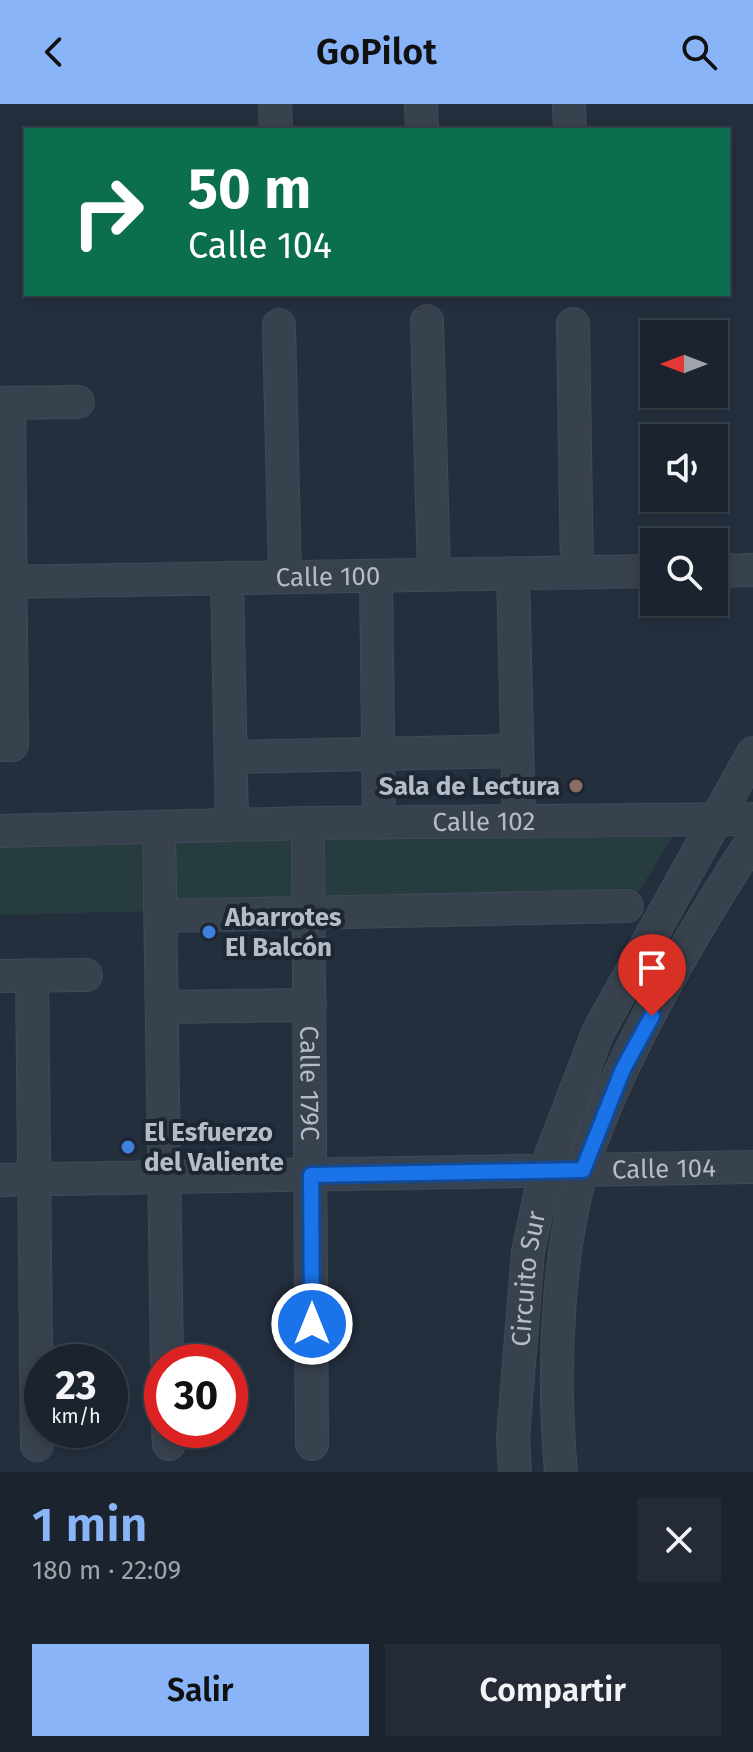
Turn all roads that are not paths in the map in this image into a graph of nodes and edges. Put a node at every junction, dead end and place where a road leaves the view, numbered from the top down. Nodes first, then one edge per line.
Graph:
1 (275, 104) edge
2 (421, 104) edge
3 (569, 104) edge
4 (276, 128) edge
5 (422, 128) edge
6 (570, 128) edge
7 (427, 321) dead end
8 (573, 324) dead end
9 (279, 325) dead end
10 (78, 402) dead end
11 (4, 403) edge
12 (753, 570) edge
13 (640, 571) edge
14 (728, 571) edge
15 (577, 573) junction
16 (513, 574) junction
17 (434, 575) junction
18 (376, 576) junction
19 (285, 577) junction
20 (227, 578) junction
21 (6, 582) edge
22 (6, 745) edge
23 (516, 751) junction
24 (753, 753) edge
25 (379, 754) junction
26 (231, 757) junction
27 (753, 819) edge
28 (719, 820) junction
29 (519, 822) junction
30 (308, 823) junction
31 (379, 823) junction
32 (225, 825) junction
33 (159, 827) junction
34 (0, 831) edge
35 (753, 839) edge
36 (627, 906) dead end
37 (310, 915) junction
38 (161, 916) junction
39 (32, 975) junction
40 (86, 975) dead end
41 (0, 976) edge
42 (310, 1005) junction
43 (162, 1007) junction
44 (753, 1167) edge
45 (583, 1170) junction
46 (545, 1171) junction
47 (311, 1175) junction
48 (164, 1178) junction
49 (0, 1180) edge
50 (36, 1180) junction
51 (37, 1344) edge
52 (167, 1344) edge
53 (312, 1444) dead end
54 (515, 1472) edge
55 (561, 1472) edge

1 - 4 street
2 - 5 street
3 - 6 street
7 - 17 street
8 - 15 street
9 - 19 street
10 - 11 street
11 - 21 street
12 - 14 street
13 - 15 street, Calle 100
15 - 16 street, Calle 100
16 - 17 street, Calle 100
16 - 23 street
17 - 18 street, Calle 100
18 - 19 street, Calle 100
18 - 25 street
19 - 20 street, Calle 100
20 - 21 street, Calle 100
20 - 26 street
21 - 22 street
23 - 25 street
23 - 29 street
24 - 28 street, Circuito Sur
25 - 26 street
25 - 31 street
26 - 32 street
27 - 28 street, Calle 102
28 - 29 street, Calle 102
28 - 46 street, Circuito Sur
29 - 31 street, Calle 102
30 - 31 street, Calle 102
30 - 32 street, Calle 102
30 - 37 street, Calle 179C
32 - 33 street, Calle 102
33 - 34 street, Calle 102
33 - 38 street
35 - 45 street, Circuito Sur
36 - 37 street
37 - 38 street
37 - 42 street, Calle 179C
38 - 43 street
39 - 40 street
39 - 41 street
39 - 50 street
42 - 43 street
42 - 47 street, Calle 179C
43 - 48 street
44 - 45 street, Calle 104
45 - 46 street, Calle 104
45 - 55 street, Circuito Sur
46 - 47 street, Calle 104
46 - 54 street, Circuito Sur
47 - 48 street, Calle 104
47 - 53 street, Calle 179C
48 - 50 street, Calle 104
48 - 52 street
49 - 50 street, Calle 104
50 - 51 street

